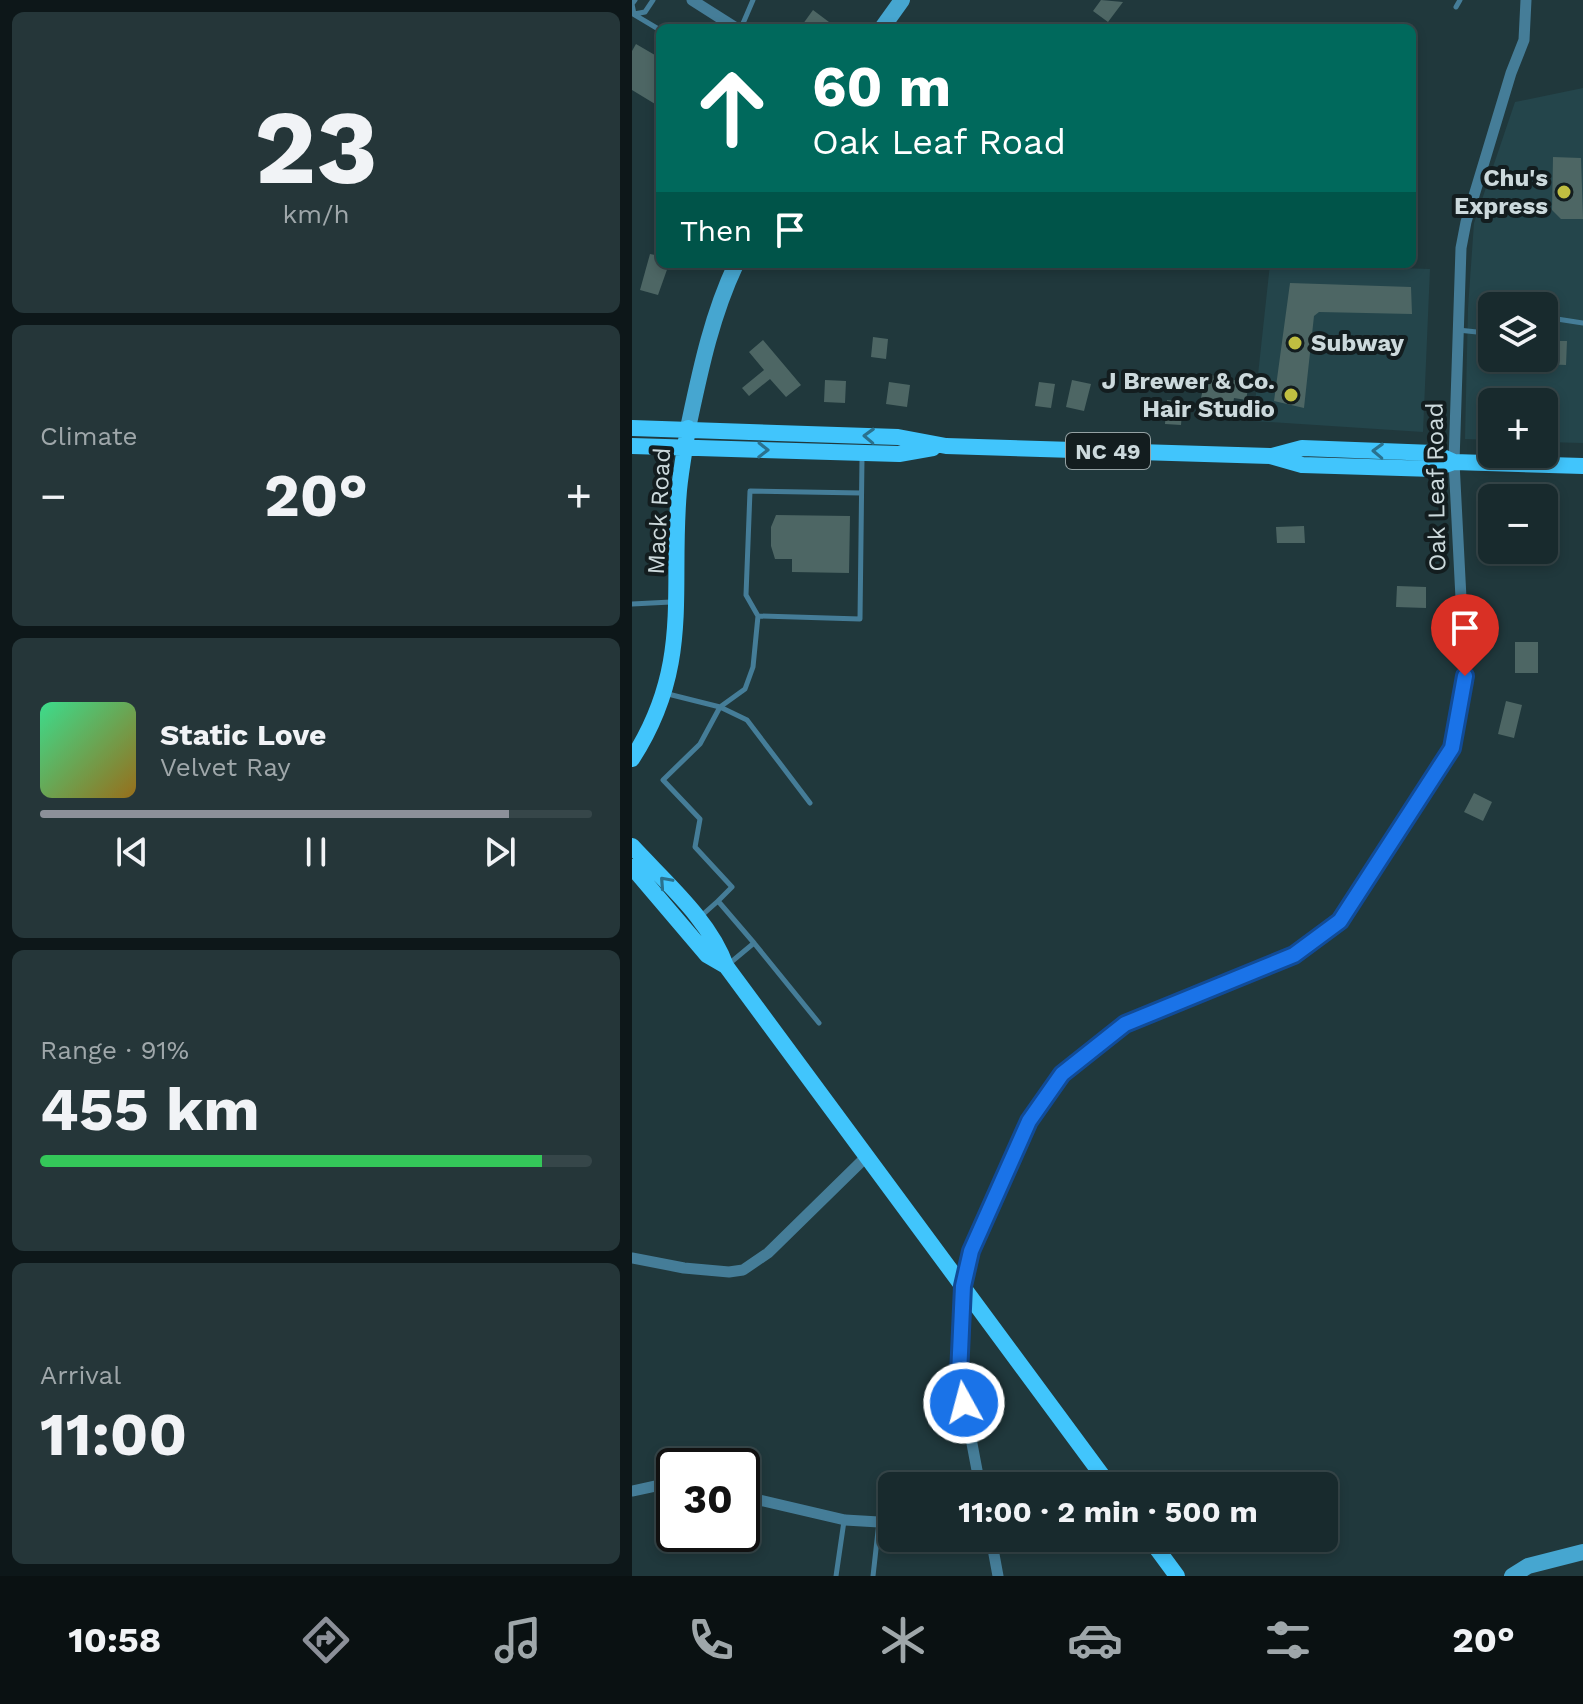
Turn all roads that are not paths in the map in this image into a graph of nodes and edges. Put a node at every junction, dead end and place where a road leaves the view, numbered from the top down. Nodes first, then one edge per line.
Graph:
1 (635, 0) edge
2 (653, 0) edge
3 (692, 0) edge
4 (753, 0) edge
5 (902, 0) edge
6 (1460, 0) edge
7 (1526, 0) edge
8 (1456, 7) dead end
9 (633, 14) edge
10 (731, 24) edge
11 (740, 24) edge
12 (885, 24) edge
13 (656, 28) edge
14 (734, 268) edge
15 (1558, 319) edge
16 (1583, 323) edge
17 (1458, 330) junction
18 (1478, 332) edge
19 (632, 428) edge
20 (688, 428) junction
21 (632, 446) edge
22 (946, 446) junction
23 (685, 448) junction
24 (862, 453) junction
25 (1454, 462) junction
26 (1583, 466) edge
27 (861, 493) junction
28 (678, 602) junction
29 (632, 604) edge
30 (758, 616) junction
31 (664, 693) junction
32 (720, 707) junction
33 (632, 759) edge
34 (810, 803) dead end
35 (632, 846) edge
36 (632, 867) edge
37 (718, 901) junction
38 (697, 919) junction
39 (754, 943) junction
40 (726, 966) junction
41 (819, 1023) dead end
42 (867, 1156) junction
43 (632, 1258) edge
44 (963, 1286) junction
45 (977, 1472) edge
46 (1100, 1472) edge
47 (656, 1486) edge
48 (632, 1491) edge
49 (760, 1500) edge
50 (845, 1520) junction
51 (878, 1522) edge
52 (878, 1531) edge
53 (994, 1552) edge
54 (1159, 1552) edge
55 (1583, 1552) edge
56 (836, 1576) edge
57 (873, 1576) edge
58 (998, 1576) edge
59 (1177, 1576) edge
60 (1512, 1576) edge

1 - 9 lane
2 - 9 lane
3 - 10 street
4 - 11 lane
5 - 12 main road
6 - 8 lane
7 - 17 street, Oak Leaf Road
9 - 13 lane
14 - 20 main road, Mack Road
15 - 16 lane
17 - 18 lane
17 - 25 street, Oak Leaf Road
19 - 20 main road, NC 49
22 -> 20 main road, NC 49
20 - 23 main road, Mack Road
21 - 23 main road, NC 49
22 - 24 main road, NC 49
22 - 25 main road, NC 49
23 -> 24 main road, NC 49
23 - 28 main road, Mack Road
24 - 27 lane
25 - 26 main road, NC 49
25 - 44 street, Oak Leaf Road
27 - 30 lane
27 - 30 lane
28 - 29 lane
28 - 31 main road, Mack Road
30 - 32 lane
31 - 32 lane
31 - 33 main road, Mack Road
32 - 34 lane
32 - 37 lane
38 -> 35 main road
36 - 40 main road
37 - 38 lane
37 - 39 lane
38 - 40 main road
39 - 40 lane
39 - 41 lane
40 - 42 main road
42 - 43 street
42 - 44 main road
44 - 45 street, Oak Leaf Road
44 - 46 main road
47 - 48 street
49 - 50 street
50 - 51 street
50 - 56 lane
52 - 57 lane
53 - 58 street
54 - 59 main road
55 - 60 main road

